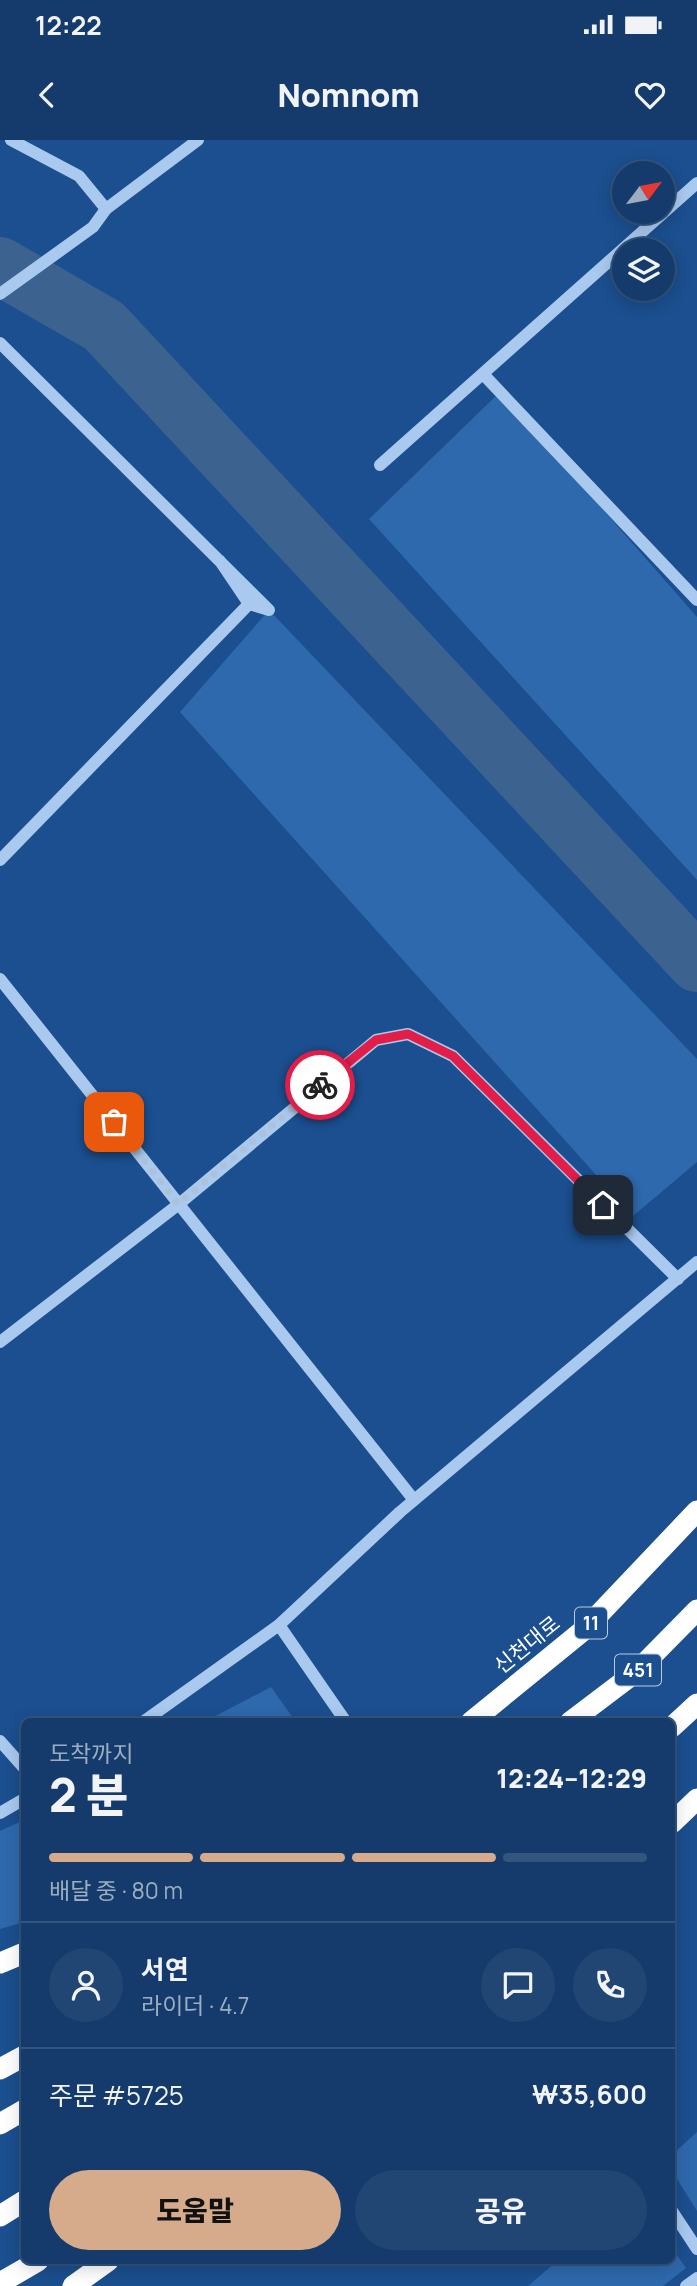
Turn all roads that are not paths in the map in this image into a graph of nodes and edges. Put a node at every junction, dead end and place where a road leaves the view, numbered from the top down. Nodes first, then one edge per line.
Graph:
1 (11, 140) edge
2 (198, 140) edge
3 (697, 183) edge
4 (106, 209) junction
5 (0, 294) edge
6 (0, 343) edge
7 (483, 374) junction
8 (380, 465) dead end
9 (220, 561) junction
10 (697, 600) edge
11 (249, 604) junction
12 (0, 860) edge
13 (0, 979) edge
14 (178, 1204) junction
15 (697, 1262) edge
16 (678, 1279) junction
17 (0, 1342) edge
18 (414, 1500) junction
19 (697, 1511) edge
20 (697, 1609) edge
21 (279, 1625) junction
22 (697, 1704) edge
23 (149, 1718) edge
24 (343, 1718) edge
25 (476, 1718) edge
26 (575, 1718) edge
27 (675, 1724) edge
28 (0, 1741) edge
29 (21, 1765) edge
30 (697, 1799) edge
31 (21, 1801) edge
32 (0, 1813) edge
33 (675, 1820) edge
34 (21, 1954) edge
35 (0, 1962) edge
36 (21, 2058) edge
37 (0, 2069) edge
38 (21, 2112) edge
39 (0, 2124) edge
40 (21, 2203) edge
41 (675, 2215) edge
42 (0, 2216) edge
43 (697, 2249) edge
44 (33, 2264) edge
45 (104, 2264) edge
46 (697, 2278) edge
47 (0, 2283) edge
48 (73, 2286) edge
49 (686, 2286) edge

1 - 4 street
2 - 4 street
3 - 7 street
4 - 5 street
6 - 9 street
7 - 8 street
7 - 10 street
9 - 11 street
9 - 11 street
11 - 12 street
13 - 14 street
14 - 16 street
14 - 17 street
14 - 18 street
15 - 16 street
16 - 18 street
18 - 21 street
19 - 25 highway, 신천대로 / 11
20 - 26 highway, 451
21 - 23 street
21 - 24 street
22 - 27 highway
28 - 29 street
30 - 33 highway
31 - 32 street
34 - 35 highway
36 - 37 highway
38 - 39 highway
40 - 42 highway
41 - 43 street
44 - 47 highway
45 - 48 highway
46 - 49 street

